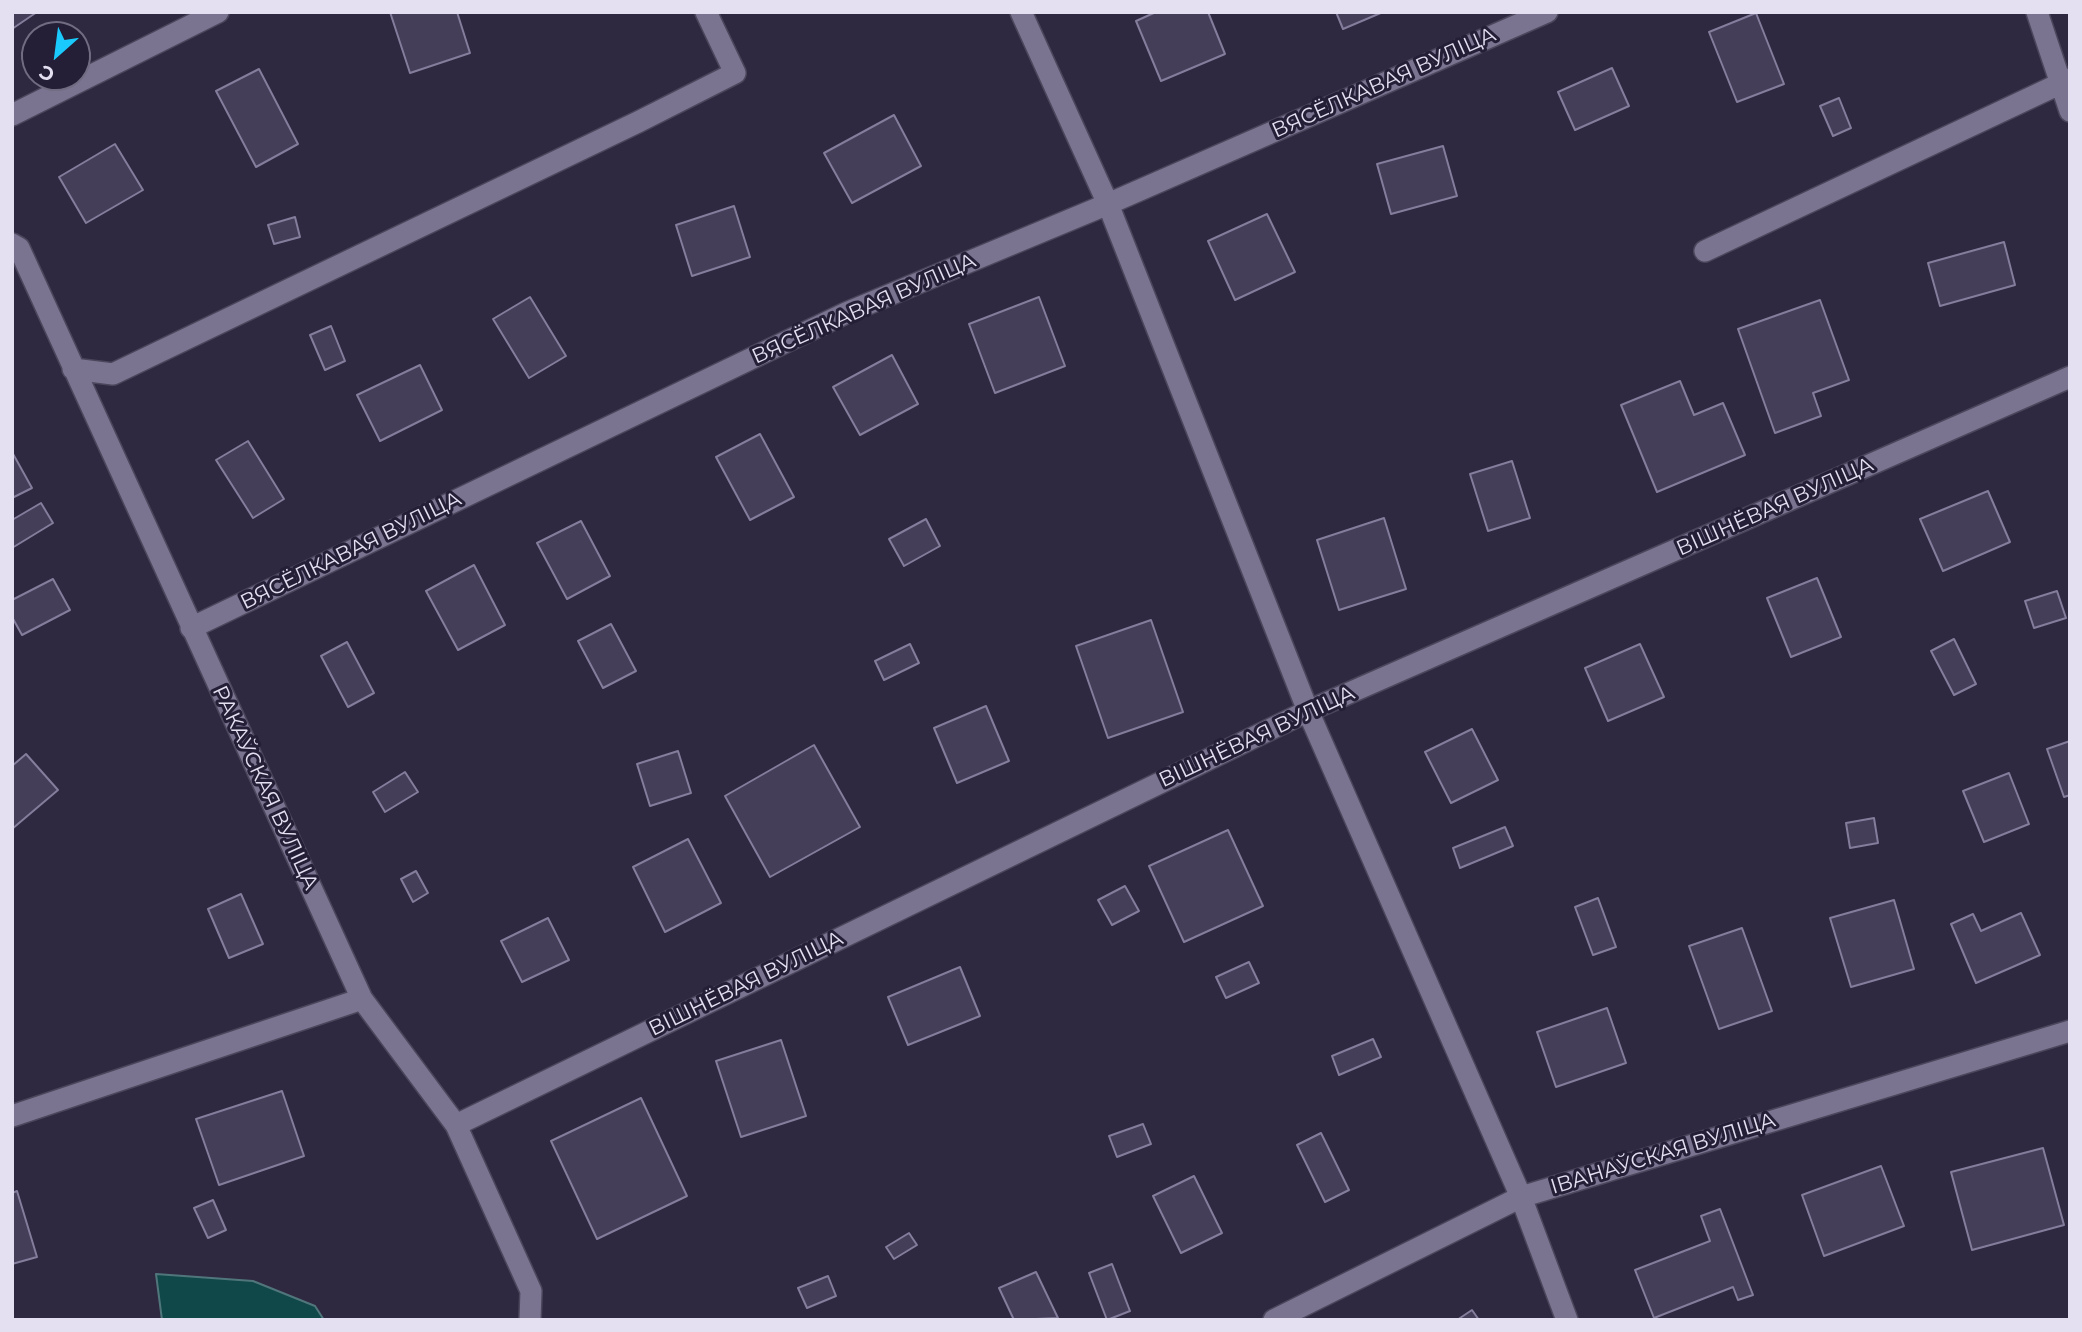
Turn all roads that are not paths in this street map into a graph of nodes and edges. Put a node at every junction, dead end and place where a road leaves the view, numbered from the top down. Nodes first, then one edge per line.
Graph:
1 (218, 12) edge
2 (706, 12) edge
3 (1021, 12) edge
4 (1547, 12) edge
5 (2037, 12) edge
6 (2065, 81) edge
7 (2070, 111) edge
8 (12, 115) edge
9 (1108, 204) junction
10 (12, 244) edge
11 (1705, 251) dead end
12 (73, 369) junction
13 (2070, 377) edge
14 (191, 628) junction
15 (1308, 711) junction
16 (362, 999) junction
17 (2070, 1031) edge
18 (12, 1116) edge
19 (456, 1125) junction
20 (1521, 1197) junction
21 (530, 1320) edge
22 (1274, 1320) edge
23 (1567, 1320) edge

1 - 8 street
2 - 12 street
3 - 9 street
4 - 9 street, ВЯСЁЛКАВАЯ ВУЛІЦА
5 - 6 street
6 - 7 street
6 - 11 street
9 - 14 street, ВЯСЁЛКАВАЯ ВУЛІЦА
9 - 15 street
10 - 12 street, РАКАЎСКАЯ ВУЛІЦА
12 - 14 street, РАКАЎСКАЯ ВУЛІЦА
13 - 15 street, ВІШНЁВАЯ ВУЛІЦА
14 - 16 street, РАКАЎСКАЯ ВУЛІЦА
15 - 19 street, ВІШНЁВАЯ ВУЛІЦА
15 - 20 street
16 - 18 street
16 - 19 street, РАКАЎСКАЯ ВУЛІЦА
17 - 20 street, ІВАНАЎСКАЯ ВУЛІЦА
19 - 21 street, РАКАЎСКАЯ ВУЛІЦА
20 - 22 street, ІВАНАЎСКАЯ ВУЛІЦА
20 - 23 street

